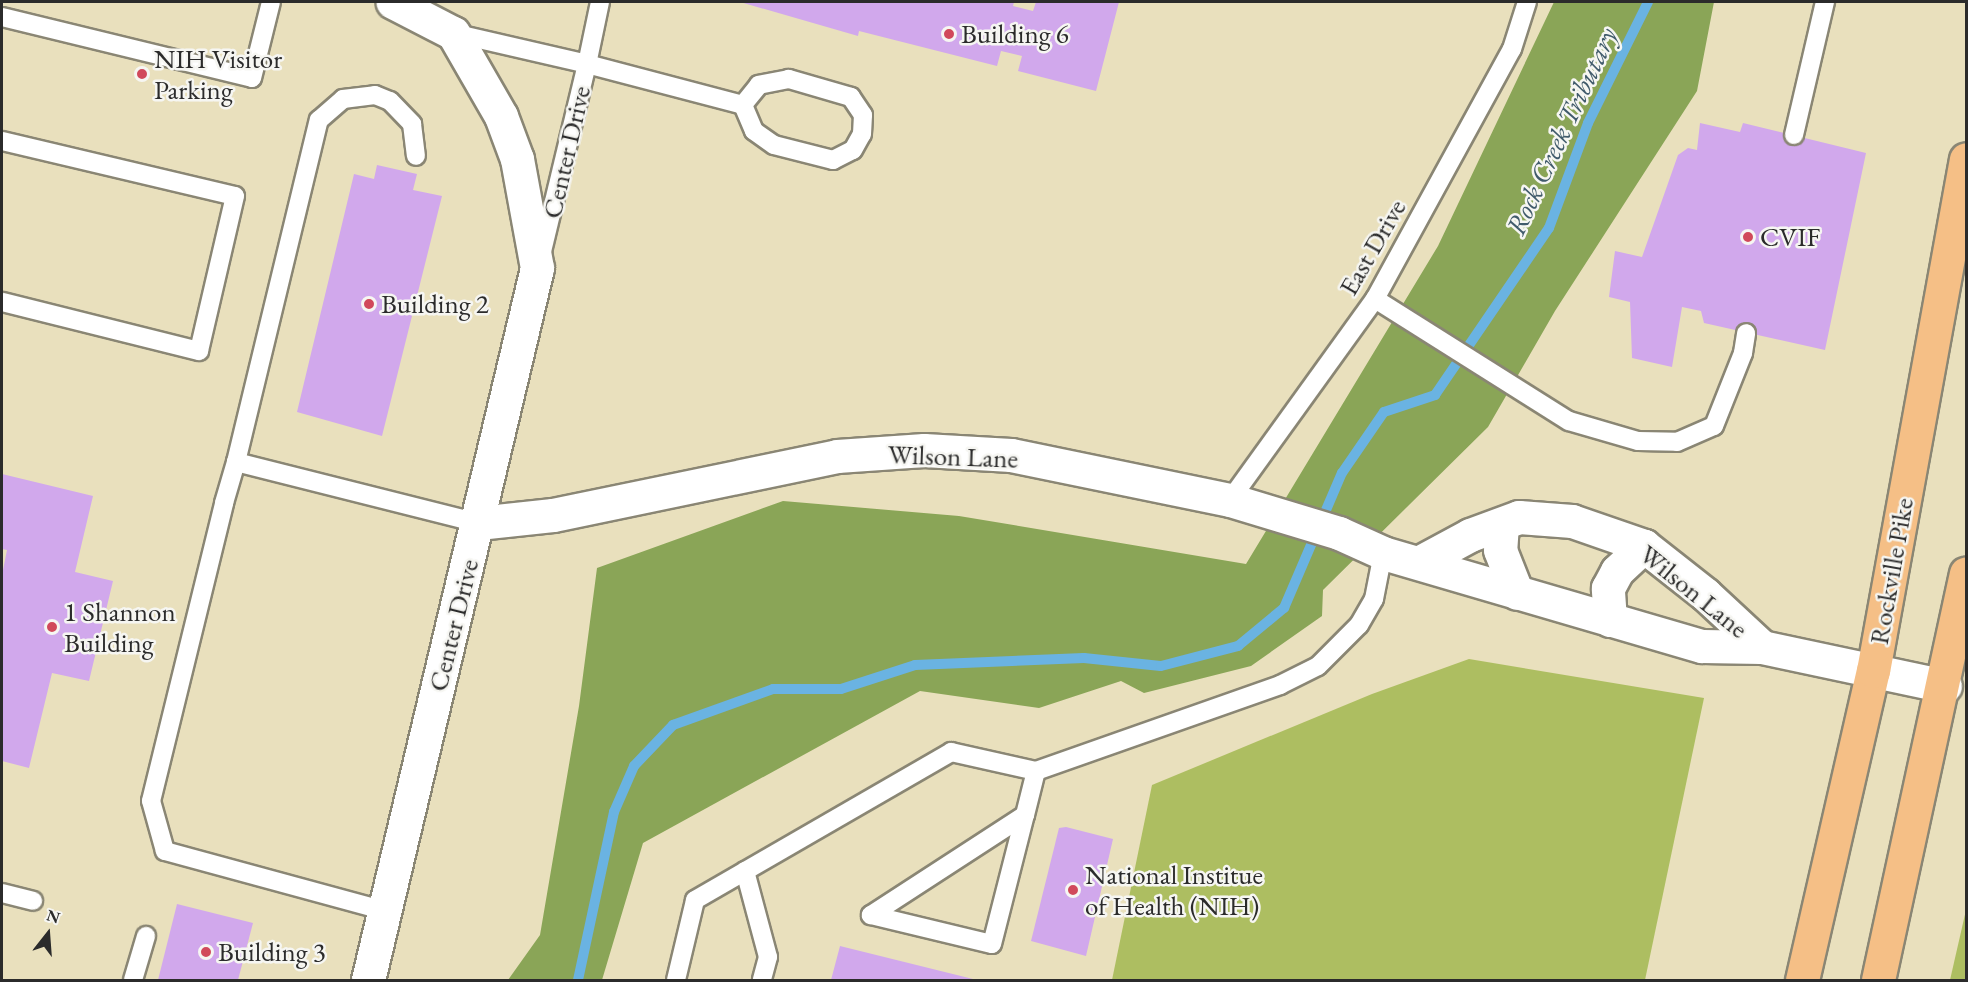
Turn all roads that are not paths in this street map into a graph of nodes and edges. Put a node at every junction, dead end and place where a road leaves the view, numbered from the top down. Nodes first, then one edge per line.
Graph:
1 (272, 2) edge
2 (393, 2) edge
3 (600, 2) edge
4 (1527, 2) edge
5 (1825, 2) edge
6 (2, 16) edge
7 (453, 33) junction
8 (586, 64) junction
9 (743, 105) junction
10 (1794, 135) dead end
11 (2, 141) edge
12 (416, 156) dead end
13 (1966, 159) edge
14 (537, 268) junction
15 (1375, 299) junction
16 (2, 302) edge
17 (1746, 333) dead end
18 (236, 462) junction
19 (1230, 500) junction
20 (478, 523) junction
21 (1502, 524) junction
22 (1644, 546) junction
23 (1383, 553) junction
24 (1420, 562) junction
25 (1966, 573) edge
26 (1516, 593) junction
27 (1610, 620) junction
28 (1762, 647) junction
29 (1873, 671) junction
30 (1945, 686) junction
31 (1036, 771) junction
32 (1025, 814) junction
33 (745, 871) junction
34 (2, 893) edge
35 (33, 901) dead end
36 (382, 910) junction
37 (146, 936) dead end
38 (132, 981) edge
39 (368, 981) edge
40 (676, 981) edge
41 (762, 981) edge
42 (1802, 981) edge
43 (1878, 981) edge

1 - 6 lane
2 - 7 street, Center Drive
3 - 8 lane
4 - 15 lane, East Drive
5 - 10 lane
7 - 8 lane, Center Drive
7 - 14 street, Center Drive
8 - 9 lane
8 - 14 lane, Center Drive
9 - 9 lane
11 - 16 lane
12 - 18 lane
13 - 29 main road, Rockville Pike
14 - 20 street, Center Drive
15 - 17 lane
15 - 19 lane, East Drive
18 - 20 lane
18 - 36 lane
19 - 20 street, Wilson Lane
19 - 23 street, Wilson Lane
20 - 36 street, Center Drive
21 - 22 street, Wilson Lane
21 - 24 street, Wilson Lane
21 - 26 street
22 - 27 street
22 - 28 street, Wilson Lane
23 - 24 street, Wilson Lane
23 - 31 lane
24 - 26 street, Wilson Lane
25 - 30 main road
26 - 27 street, Wilson Lane
27 - 28 street, Wilson Lane
28 - 29 street, Wilson Lane
29 - 30 street, Wilson Lane
29 - 42 main road, Rockville Pike
30 - 43 main road
31 - 32 lane
31 - 33 lane
32 - 32 lane
33 - 40 lane
33 - 41 lane
34 - 35 lane
36 - 39 street, Center Drive
37 - 38 lane

